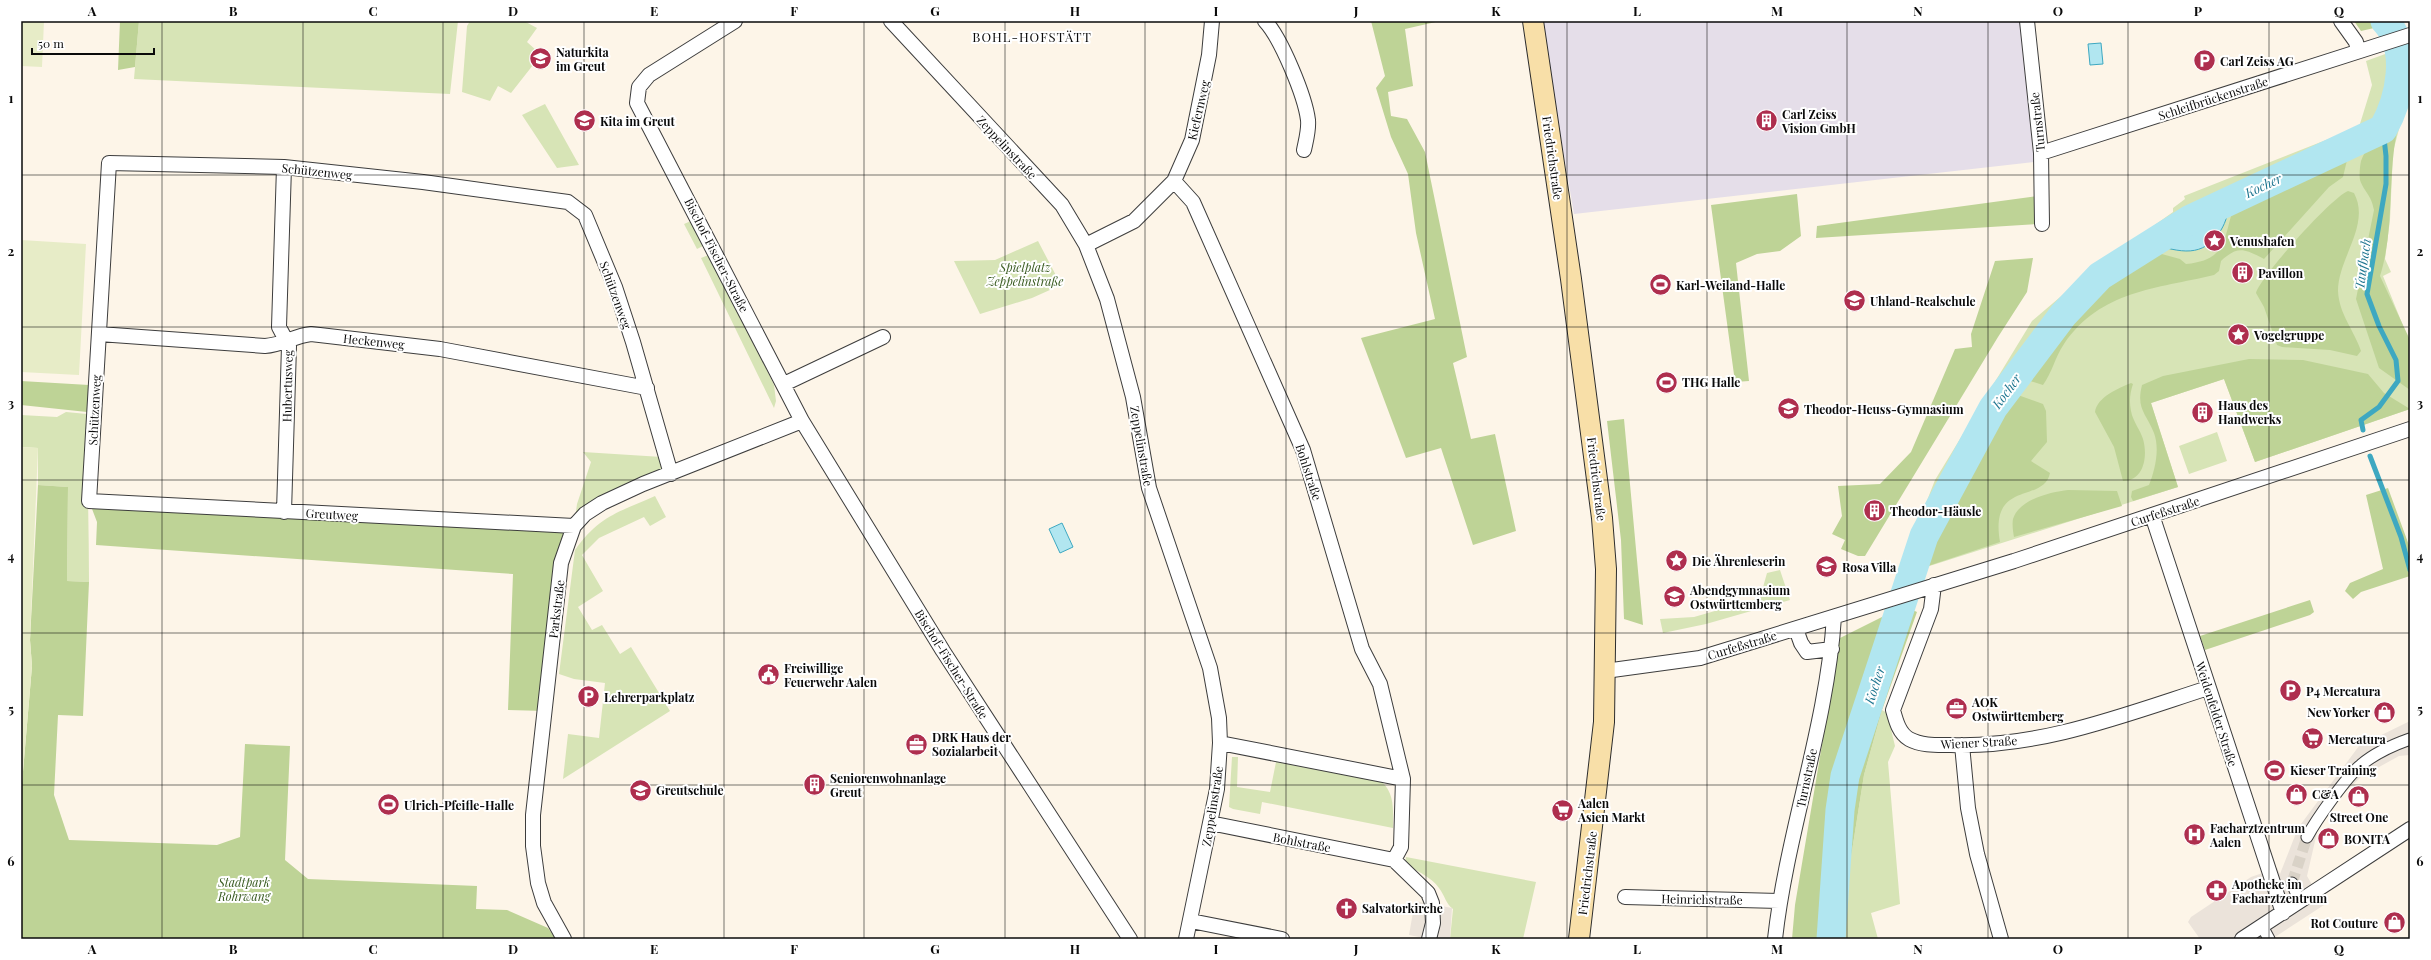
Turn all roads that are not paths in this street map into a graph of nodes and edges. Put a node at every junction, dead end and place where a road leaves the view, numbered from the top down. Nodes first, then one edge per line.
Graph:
1 (735, 21) edge
2 (891, 21) edge
3 (1212, 21) edge
4 (1265, 21) edge
5 (1533, 21) edge
6 (2027, 21) edge
7 (2341, 21) edge
8 (2409, 35) edge
9 (2358, 51) junction
10 (1304, 150) dead end
11 (2041, 153) junction
12 (284, 167) junction
13 (1174, 181) junction
14 (2042, 224) dead end
15 (1086, 245) junction
16 (99, 334) junction
17 (883, 337) dead end
18 (287, 341) junction
19 (784, 384) junction
20 (647, 388) junction
21 (802, 421) junction
22 (2410, 429) edge
23 (671, 474) junction
24 (89, 501) joint
25 (284, 512) junction
26 (2152, 515) junction
27 (574, 526) junction
28 (1934, 585) junction
29 (1834, 617) junction
30 (1796, 629) junction
31 (1832, 649) junction
32 (1605, 671) junction
33 (2208, 688) junction
34 (2410, 739) edge
35 (1220, 743) junction
36 (1962, 745) junction
37 (1403, 780) junction
38 (1210, 823) junction
39 (2410, 829) edge
40 (2307, 837) tunnel mouth
41 (1394, 860) junction
42 (2292, 883) tunnel mouth
43 (1625, 897) dead end
44 (1779, 901) junction
45 (2300, 902) junction
46 (2283, 913) junction
47 (1191, 921) junction
48 (2262, 926) junction
49 (564, 939) edge
50 (1130, 939) edge
51 (1186, 939) edge
52 (1282, 939) edge
53 (1429, 939) edge
54 (1579, 939) edge
55 (1775, 939) edge
56 (2001, 939) edge
57 (2242, 939) edge
58 (2269, 939) edge

1 - 19 street, Bischof-Fischer-Straße
2 - 15 street, Zeppelinstraße
3 - 13 street, Kiefernweg
4 - 10 street
5 - 32 main road, Friedrichstraße
6 - 11 street, Turnstraße
7 - 9 street
8 - 9 street, Schleifbrückenstraße
9 - 11 street, Schleifbrückenstraße
11 - 14 street, Turnstraße
12 - 16 street, Schützenweg
12 - 18 street, Hubertusweg
12 - 20 street, Schützenweg
13 - 15 street, Kiefernweg
13 - 37 street, Bohlstraße
15 - 35 street, Zeppelinstraße
16 - 18 street, Heckenweg
16 - 24 street, Schützenweg
17 - 19 street
18 - 20 street, Heckenweg
18 - 25 street, Hubertusweg
19 - 21 street, Bischof-Fischer-Straße
20 - 23 street, Schützenweg
21 - 23 street, Parkstraße
21 - 50 street, Bischof-Fischer-Straße
22 - 26 street, Curfeßstraße
23 - 27 street, Parkstraße
24 - 25 street, Greutweg
25 - 27 street, Greutweg
26 - 28 street, Curfeßstraße
26 - 33 street, Weidenfelder Straße
27 - 49 street, Parkstraße
28 - 29 street, Curfeßstraße
28 - 36 street, Wiener Straße
29 - 30 street, Curfeßstraße
29 - 31 street, Turnstraße
30 - 31 street
30 - 32 street, Curfeßstraße
31 - 44 street, Turnstraße
32 - 54 main road, Friedrichstraße
33 - 36 street, Wiener Straße
33 - 46 street, Weidenfelder Straße
34 - 40 street
35 - 37 street
35 - 38 street, Zeppelinstraße
36 - 56 street
37 - 41 street, Bohlstraße
38 - 41 street, Bohlstraße
38 - 47 street, Zeppelinstraße
39 - 45 street
41 - 53 street
42 - 45 street
43 - 44 street, Heinrichstraße
44 - 55 street, Turnstraße
45 - 46 street
46 - 48 street
47 - 51 street, Zeppelinstraße
47 - 52 street
48 - 57 street
48 - 58 street

